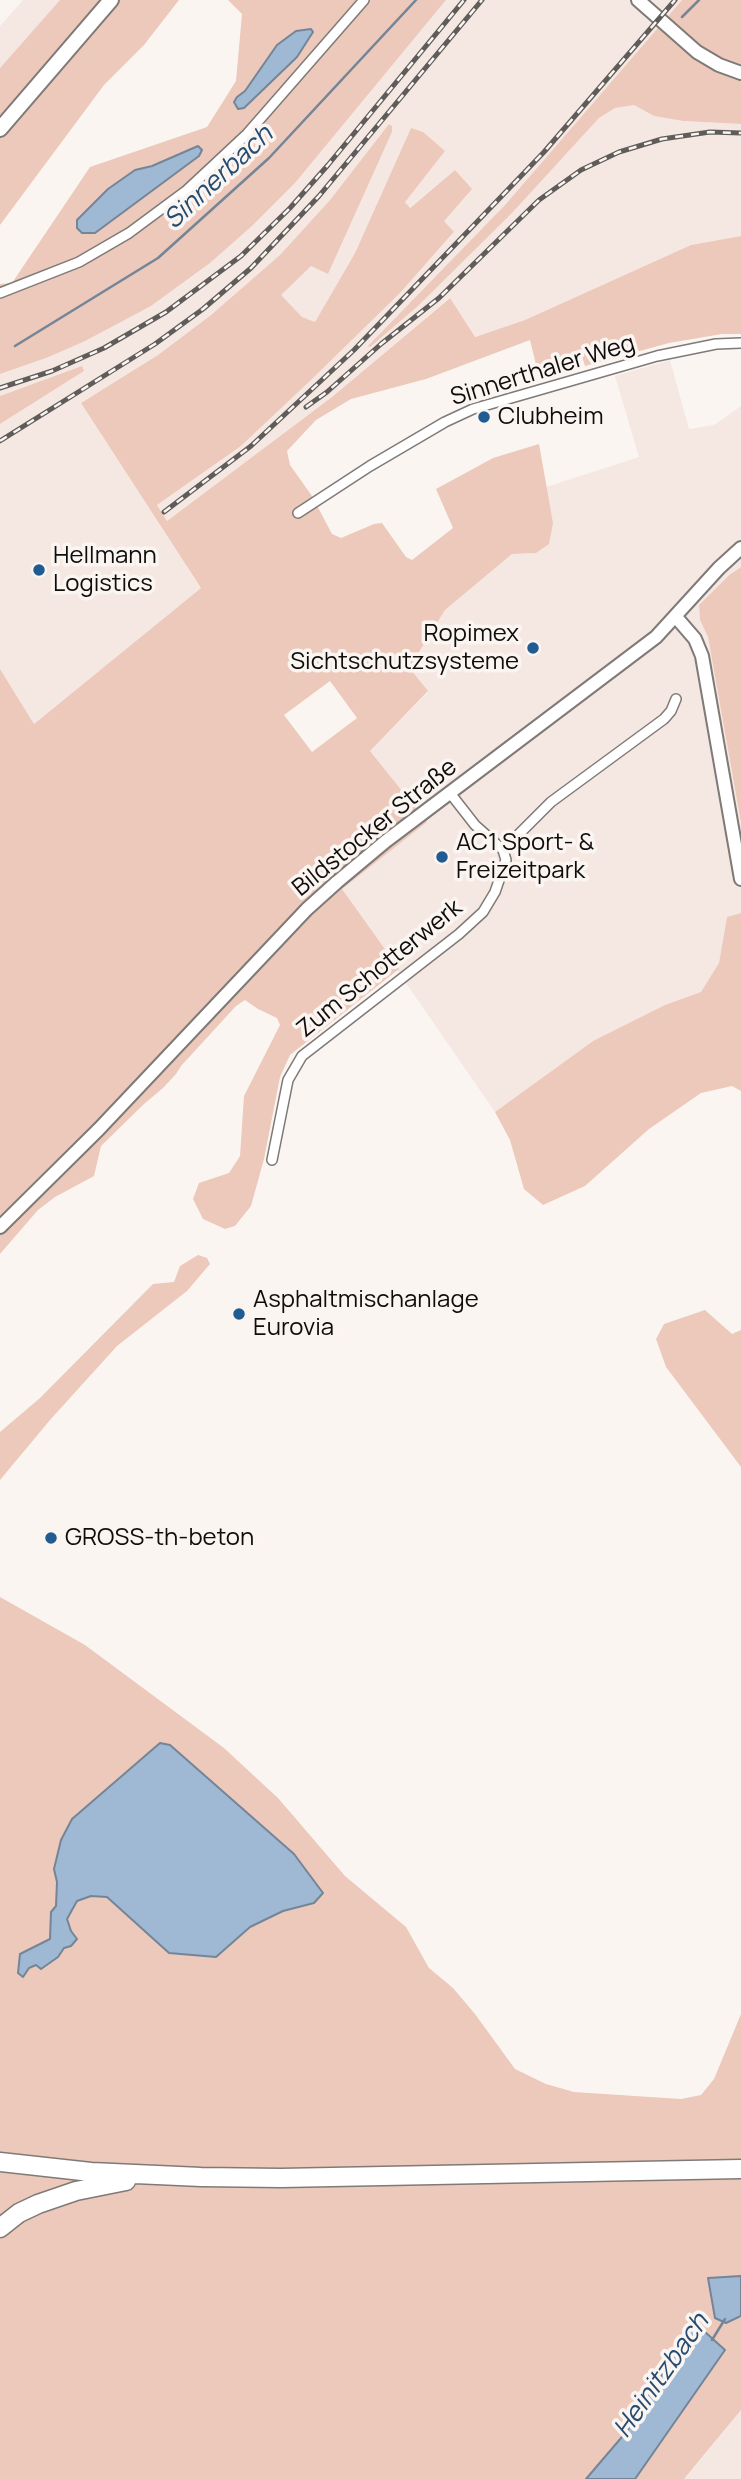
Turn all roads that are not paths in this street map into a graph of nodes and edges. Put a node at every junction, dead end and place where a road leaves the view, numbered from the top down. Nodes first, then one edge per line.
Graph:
1 (111, 0) edge
2 (364, 0) edge
3 (638, 0) edge
4 (741, 73) edge
5 (0, 129) edge
6 (0, 293) edge
7 (741, 342) edge
8 (298, 513) dead end
9 (741, 548) edge
10 (676, 617) junction
11 (676, 699) dead end
12 (450, 793) junction
13 (503, 850) junction
14 (741, 879) edge
15 (272, 1160) dead end
16 (0, 1227) edge
17 (0, 2162) edge
18 (738, 2169) edge
19 (150, 2176) junction
20 (0, 2228) edge

1 - 5 main road
2 - 6 street
3 - 4 main road
7 - 8 street, Sinnerthaler Weg
9 - 10 main road, Bildstocker Straße
10 - 12 main road, Bildstocker Straße
10 - 14 main road
11 - 13 street
12 - 13 street
12 - 16 main road, Bildstocker Straße
13 - 15 street, Zum Schotterwerk
17 - 19 highway
18 - 19 highway
19 - 20 highway

